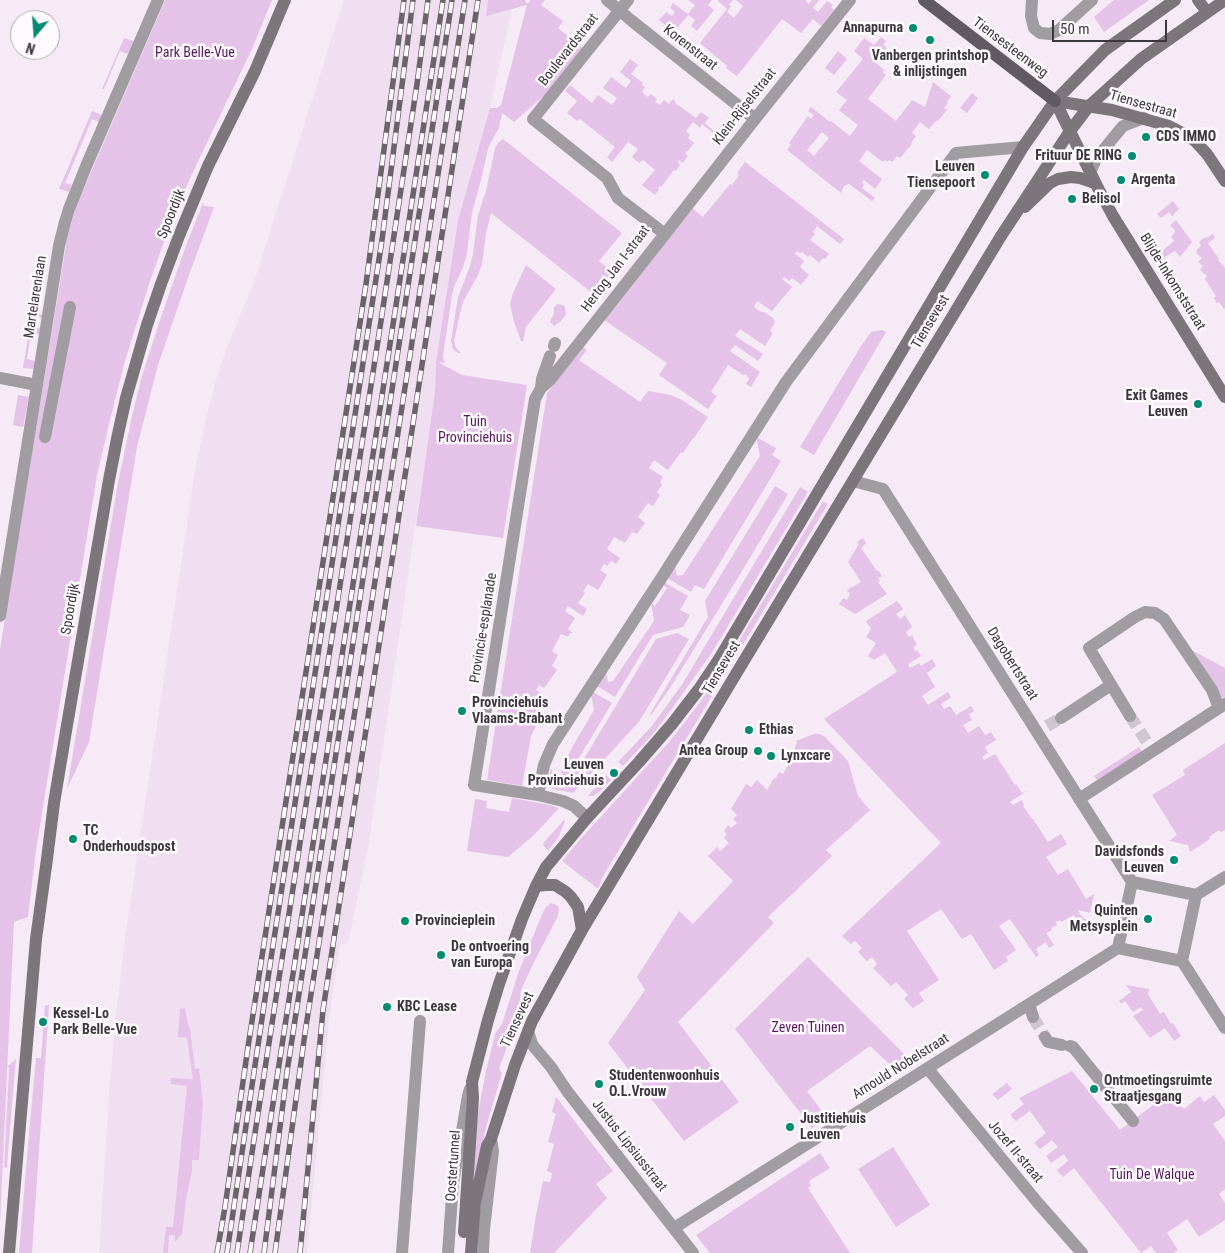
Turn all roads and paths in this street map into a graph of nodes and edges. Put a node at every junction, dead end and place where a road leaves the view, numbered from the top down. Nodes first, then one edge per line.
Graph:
1 (158, 0) edge
2 (285, 0) edge
3 (607, 0) edge
4 (628, 0) edge
5 (850, 0) edge
6 (924, 0) edge
7 (1032, 0) edge
8 (1092, 0) edge
9 (1175, 0) edge
10 (1198, 0) edge
11 (1225, 0) edge
12 (620, 11) junction
13 (1207, 12) junction
14 (1055, 101) junction
15 (1089, 106) junction
16 (755, 118) junction
17 (1144, 118) junction
18 (534, 120) joint
19 (1070, 131) junction
20 (1023, 148) junction
21 (1093, 178) junction
22 (1225, 181) edge
23 (1012, 218) junction
24 (665, 234) junction
25 (70, 307) dead end
26 (553, 348) dead end
27 (0, 378) edge
28 (45, 386) junction
29 (541, 388) junction
30 (1225, 397) edge
31 (45, 437) dead end
32 (853, 481) junction
33 (0, 616) edge
34 (1111, 685) junction
35 (1222, 706) edge
36 (1130, 716) tunnel mouth
37 (1061, 718) tunnel mouth
38 (538, 795) junction
39 (1079, 799) junction
40 (587, 818) junction
41 (1225, 877) edge
42 (1132, 882) junction
43 (536, 886) junction
44 (1196, 895) junction
45 (582, 930) junction
46 (1118, 948) junction
47 (1182, 961) junction
48 (420, 1021) dead end
49 (1225, 1028) edge
50 (528, 1031) junction
51 (1046, 1037) tunnel mouth
52 (928, 1069) junction
53 (472, 1082) junction
54 (1132, 1121) dead end
55 (491, 1139) junction
56 (674, 1228) junction
57 (9, 1253) edge
58 (402, 1253) edge
59 (448, 1253) edge
60 (463, 1253) edge
61 (471, 1253) edge
62 (482, 1253) edge
63 (693, 1253) edge
64 (1082, 1253) edge

1 - 28 street, Martelarenlaan
2 - 57 main road, Spoordijk
3 - 12 street, Korenstraat
4 - 12 street, Boulevardstraat
5 - 16 street, Klein-Rijselstraat
6 - 14 main road, Tiensesteenweg
7 - 8 street
9 - 14 main road, Tiensevest
10 - 13 main road
11 - 13 main road, Tiensevest
12 - 16 street, Korenstraat
12 - 18 street, Boulevardstraat
13 - 15 main road, Tiensevest
14 - 15 main road, Tiensestraat
14 - 19 main road, Blijde-Inkomststraat
14 - 20 main road, Tiensevest
15 - 17 main road, Tiensestraat
15 - 19 main road, Tiensevest
16 - 24 street, Klein-Rijselstraat
17 - 21 street
17 - 22 main road, Tiensestraat
18 - 24 street, Hertog Jan I-straat
19 - 21 main road, Blijde-Inkomststraat
19 - 23 main road, Tiensevest
20 - 38 street
20 - 40 main road, Tiensevest
21 - 23 main road
21 - 30 main road, Blijde-Inkomststraat
23 - 32 main road, Tiensevest
24 - 29 street, Hertog Jan I-straat
25 - 28 street
26 - 29 street
27 - 28 street
28 - 31 street
28 - 33 street, Martelarenlaan
29 - 38 street, Provincie-esplanade
32 - 39 street, Dagobertstraat
32 - 45 main road, Tiensevest
34 - 35 street
34 - 36 street
34 - 37 street
35 - 39 street
38 - 40 street, Provincie-esplanade
39 - 42 street, Dagobertstraat
40 - 43 main road, Tiensevest
41 - 44 street
42 - 44 street
42 - 46 street
43 - 45 main road
43 - 53 main road, Tiensevest
44 - 47 street
45 - 50 main road, Tiensevest
46 - 47 street
46 - 52 street, Arnould Nobelstraat
47 - 49 street
48 - 58 street
50 - 55 main road, Tiensevest
50 - 56 street, Justus Lipsiusstraat
51 - 54 street
52 - 56 street, Arnould Nobelstraat
52 - 64 street, Jozef II-straat
53 - 59 street, Tiensevest
53 - 60 main road, Oostertunnel
55 - 61 main road, Oostertunnel
55 - 62 street, Tiensevest
56 - 63 street, Justus Lipsiusstraat

